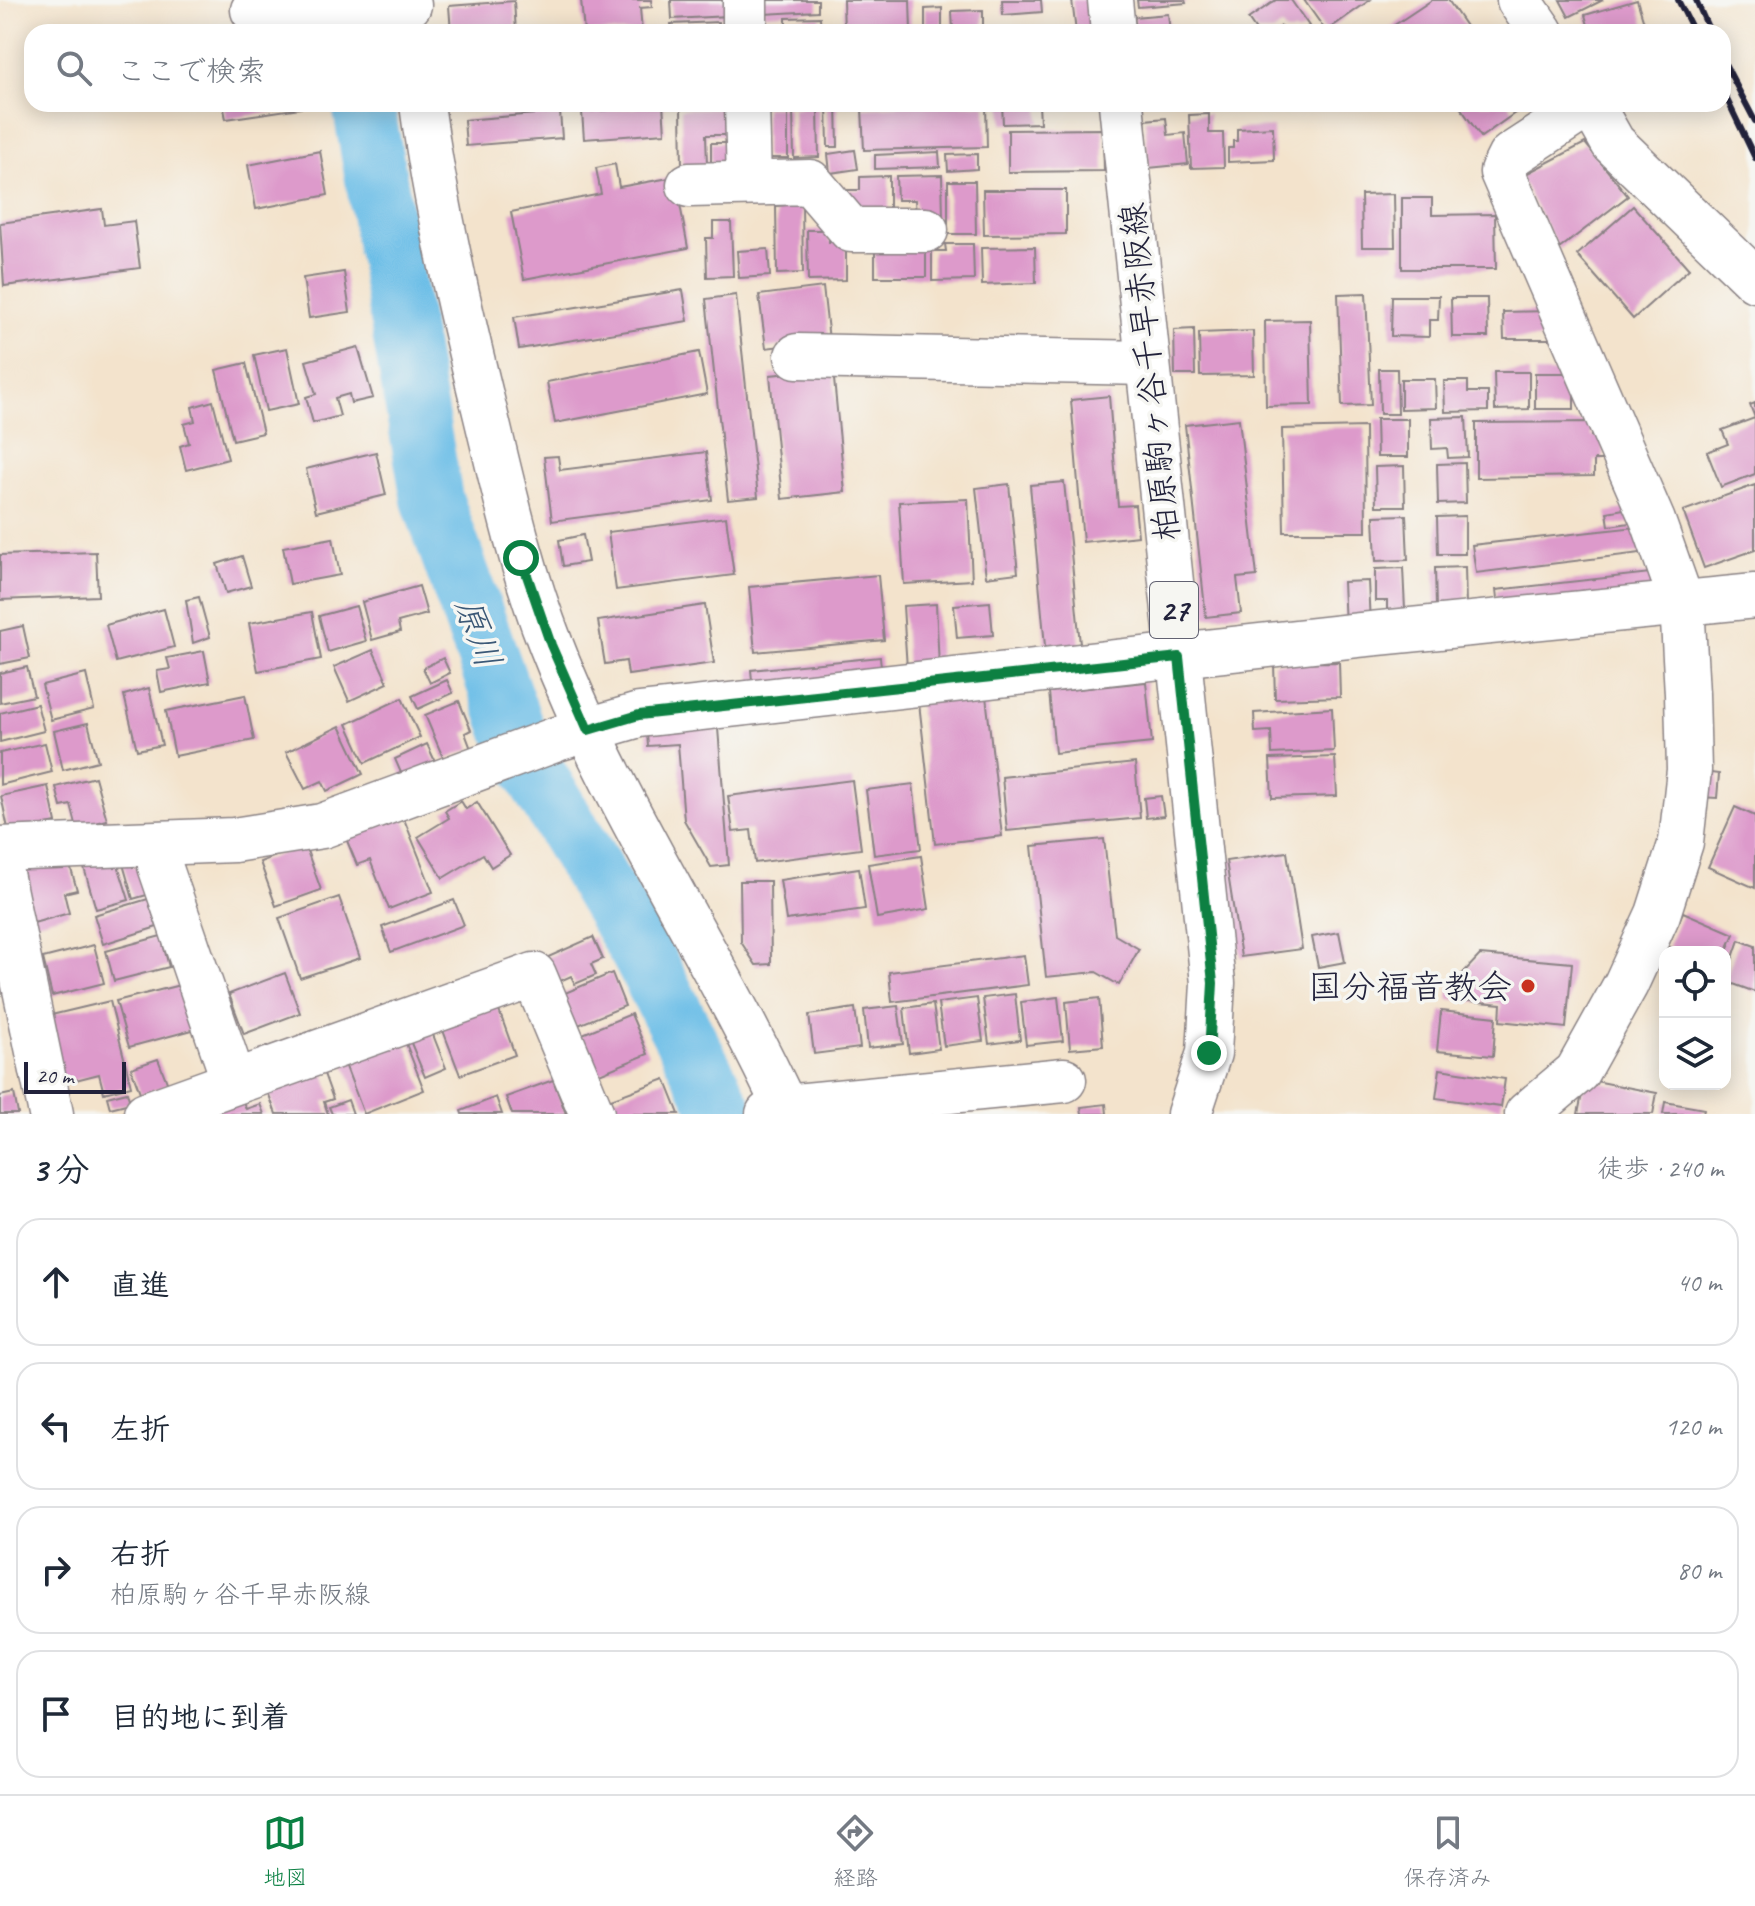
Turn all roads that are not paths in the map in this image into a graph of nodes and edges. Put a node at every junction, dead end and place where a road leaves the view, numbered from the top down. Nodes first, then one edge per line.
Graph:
1 (745, 0) edge
2 (1110, 0) edge
3 (1519, 0) edge
4 (253, 10) dead end
5 (403, 11) edge
6 (745, 24) edge
7 (1112, 24) edge
8 (1536, 24) edge
9 (423, 112) edge
10 (747, 112) edge
11 (1122, 112) edge
12 (1578, 112) edge
13 (1595, 112) edge
14 (749, 183) junction
15 (689, 185) dead end
16 (926, 230) dead end
17 (1755, 280) edge
18 (797, 356) dead end
19 (1148, 363) junction
20 (1755, 596) edge
21 (1682, 603) junction
22 (1179, 657) junction
23 (572, 734) junction
24 (0, 849) edge
25 (160, 866) dead end
26 (0, 869) edge
27 (1064, 1080) dead end
28 (234, 1082) junction
29 (781, 1112) edge
30 (51, 1114) edge
31 (146, 1114) edge
32 (592, 1114) edge
33 (1189, 1114) edge
34 (1527, 1114) edge

1 - 6 street
2 - 7 street
3 - 8 street
4 - 5 street
9 - 23 street
10 - 14 street
11 - 19 street, 柏原駒ヶ谷千早赤阪線 / 27
12 - 21 street
13 - 17 street
14 - 15 street
14 - 16 street
18 - 19 street
19 - 22 street, 柏原駒ヶ谷千早赤阪線 / 27
20 - 21 street
21 - 22 street
21 - 34 street
22 - 23 street
22 - 33 street, 柏原駒ヶ谷千早赤阪線 / 27
23 - 24 street
23 - 29 street
25 - 28 street
26 - 30 street
27 - 29 street
28 - 31 street
28 - 32 street

